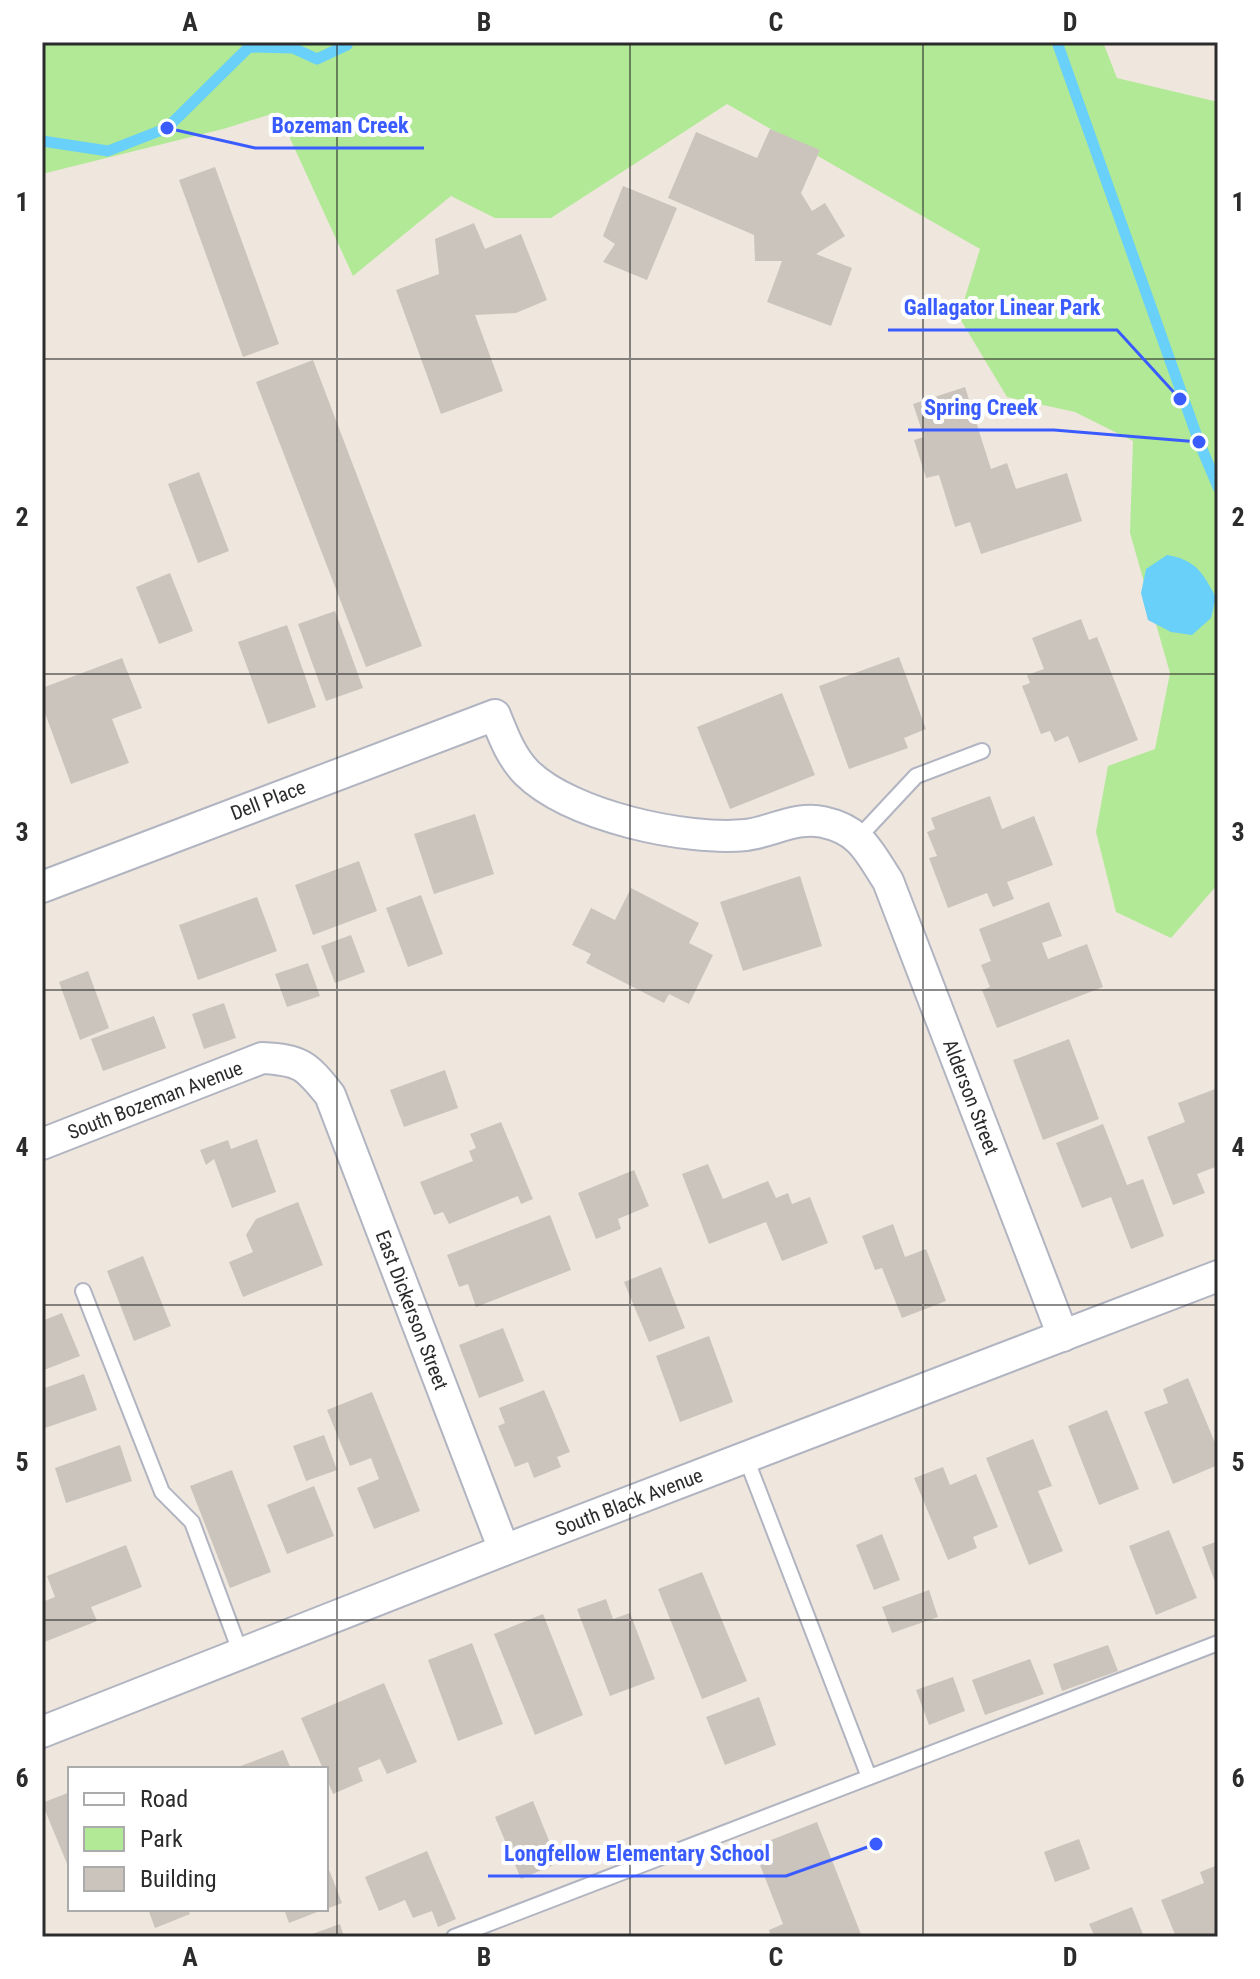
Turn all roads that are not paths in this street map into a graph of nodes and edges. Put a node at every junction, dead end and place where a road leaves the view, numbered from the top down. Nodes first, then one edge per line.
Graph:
1 (982, 751) dead end
2 (866, 848) junction
3 (42, 887) edge
4 (312, 1073) joint
5 (42, 1144) edge
6 (1218, 1276) edge
7 (83, 1291) dead end
8 (1063, 1336) junction
9 (746, 1458) junction
10 (504, 1550) junction
11 (1218, 1643) edge
12 (241, 1654) junction
13 (42, 1732) edge
14 (869, 1777) junction
15 (454, 1937) edge

1 - 2 lane
2 - 3 street, Dell Place
2 - 8 street, Alderson Street
4 - 5 street, South Bozeman Avenue
4 - 10 street, East Dickerson Street
6 - 8 street, South Black Avenue
7 - 12 lane
8 - 9 street, South Black Avenue
9 - 10 street, South Black Avenue
9 - 14 lane
10 - 12 street, South Black Avenue
11 - 14 lane
12 - 13 street, South Black Avenue
14 - 15 lane

